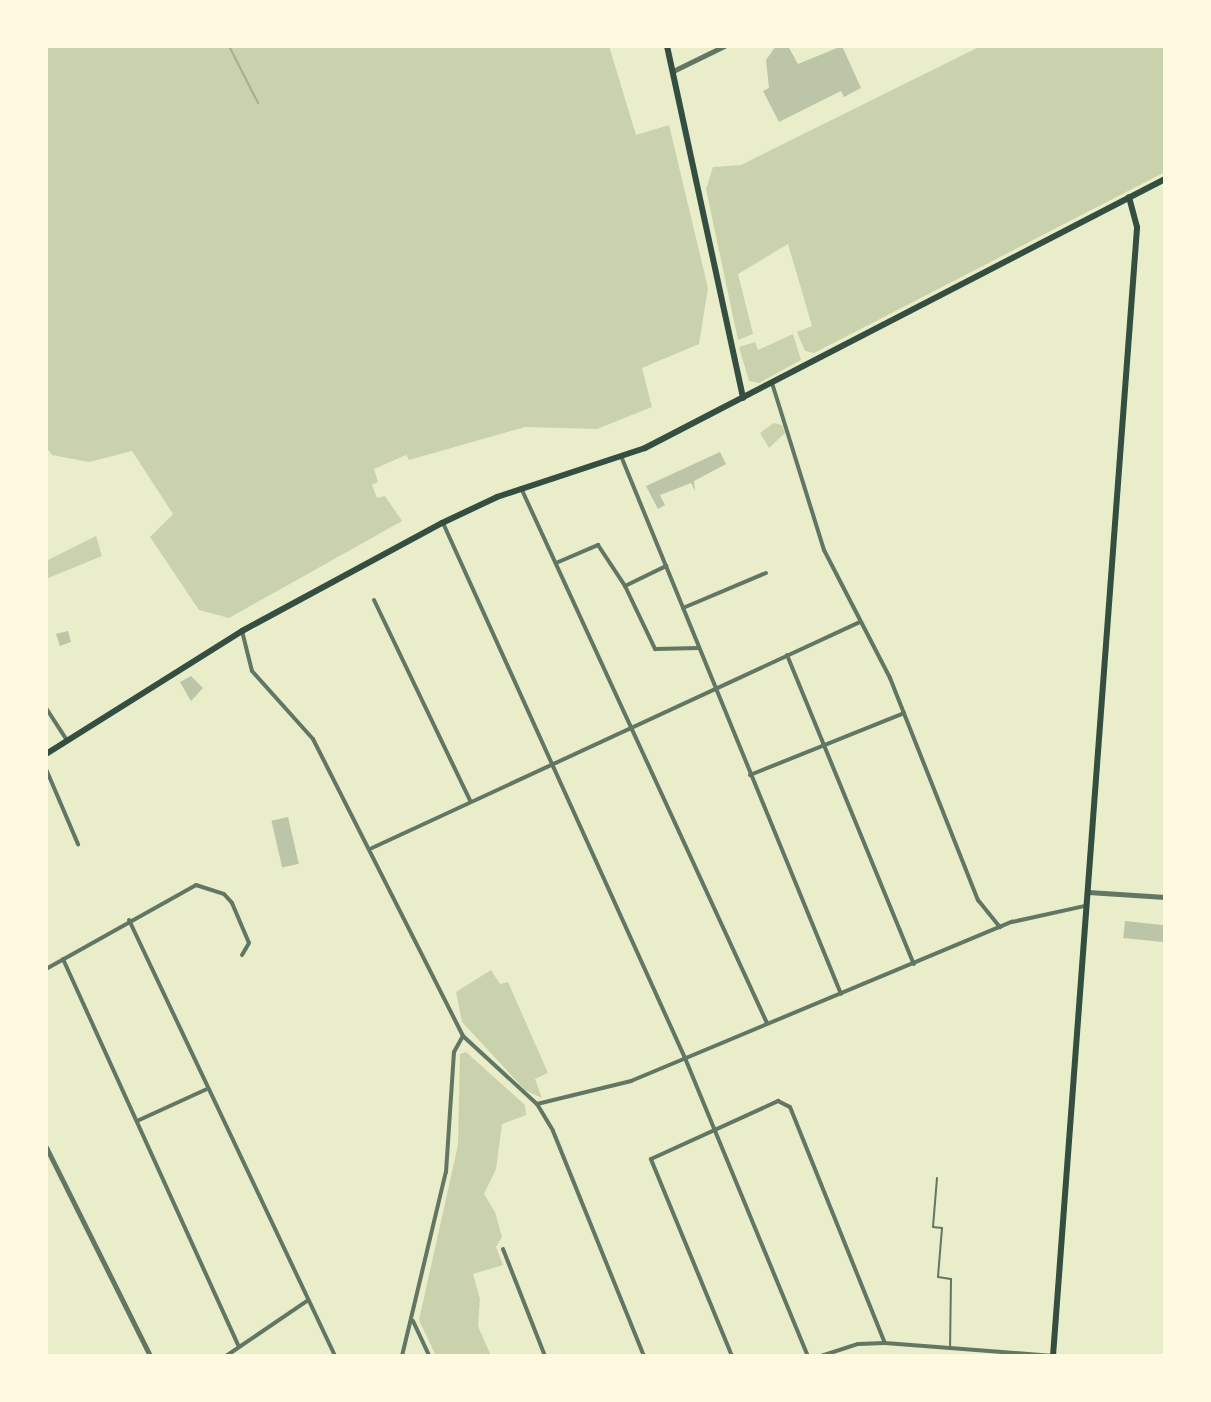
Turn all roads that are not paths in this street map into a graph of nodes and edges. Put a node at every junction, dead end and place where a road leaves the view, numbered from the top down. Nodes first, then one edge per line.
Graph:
1 (667, 46) edge
2 (724, 46) edge
3 (673, 71) junction
4 (1165, 179) edge
5 (1129, 197) junction
6 (772, 383) junction
7 (743, 398) junction
8 (621, 456) junction
9 (521, 488) junction
10 (442, 523) junction
11 (555, 563) junction
12 (666, 566) junction
13 (766, 573) dead end
14 (625, 586) junction
15 (374, 600) dead end
16 (683, 608) junction
17 (861, 622) junction
18 (242, 631) junction
19 (699, 648) junction
20 (787, 655) junction
21 (715, 687) junction
22 (46, 708) edge
23 (904, 713) junction
24 (630, 727) junction
25 (67, 740) junction
26 (824, 747) junction
27 (46, 754) edge
28 (550, 763) junction
29 (46, 769) edge
30 (750, 775) junction
31 (470, 800) junction
32 (78, 844) dead end
33 (372, 848) junction
34 (1088, 892) junction
35 (1165, 897) edge
36 (1086, 906) junction
37 (129, 920) junction
38 (1000, 927) junction
39 (242, 955) dead end
40 (63, 959) junction
41 (914, 964) junction
42 (46, 969) edge
43 (841, 994) junction
44 (767, 1023) junction
45 (463, 1036) junction
46 (685, 1058) junction
47 (207, 1089) junction
48 (537, 1104) junction
49 (137, 1121) junction
50 (716, 1129) junction
51 (46, 1147) edge
52 (937, 1178) dead end
53 (503, 1249) dead end
54 (307, 1301) junction
55 (412, 1319) junction
56 (885, 1343) junction
57 (238, 1345) junction
58 (950, 1349) junction
59 (150, 1356) edge
60 (226, 1356) edge
61 (335, 1356) edge
62 (402, 1356) edge
63 (429, 1356) edge
64 (545, 1356) edge
65 (644, 1356) edge
66 (732, 1356) edge
67 (808, 1356) edge
68 (821, 1356) edge
69 (1054, 1356) edge

1 - 3 main road
2 - 3 street
3 - 7 main road
4 - 5 main road
5 - 6 main road
5 - 34 main road
6 - 7 main road
6 - 17 street
7 - 8 main road
8 - 9 main road
8 - 12 street
9 - 10 main road
9 - 11 street
10 - 18 main road
10 - 28 street
11 - 14 street
11 - 24 street
12 - 14 street
12 - 16 street
13 - 16 street
14 - 19 street
15 - 31 street
16 - 19 street
17 - 20 street
17 - 23 street
18 - 25 main road
18 - 33 street
19 - 21 street
20 - 21 street
20 - 26 street
21 - 24 street
21 - 30 street
22 - 25 street
23 - 26 street
23 - 38 street
24 - 28 street
24 - 44 street
25 - 27 main road
26 - 30 street
26 - 41 street
28 - 31 street
28 - 46 street
29 - 32 street
30 - 43 street
31 - 33 street
33 - 45 street
34 - 35 street
34 - 36 main road
36 - 38 street
36 - 69 main road
37 - 39 street
37 - 40 street
37 - 47 street
38 - 41 street
40 - 42 street
40 - 49 street
41 - 43 street
43 - 44 street
44 - 46 street
45 - 48 street
45 - 55 street
46 - 48 street
46 - 50 street
47 - 49 street
47 - 54 street
48 - 65 street
49 - 57 street
50 - 56 street
50 - 66 street
50 - 67 street
51 - 59 street
52 - 58 lane
53 - 64 street
54 - 57 street
54 - 61 street
55 - 62 street
55 - 63 street
56 - 58 street
56 - 68 street
57 - 60 street
58 - 69 street

